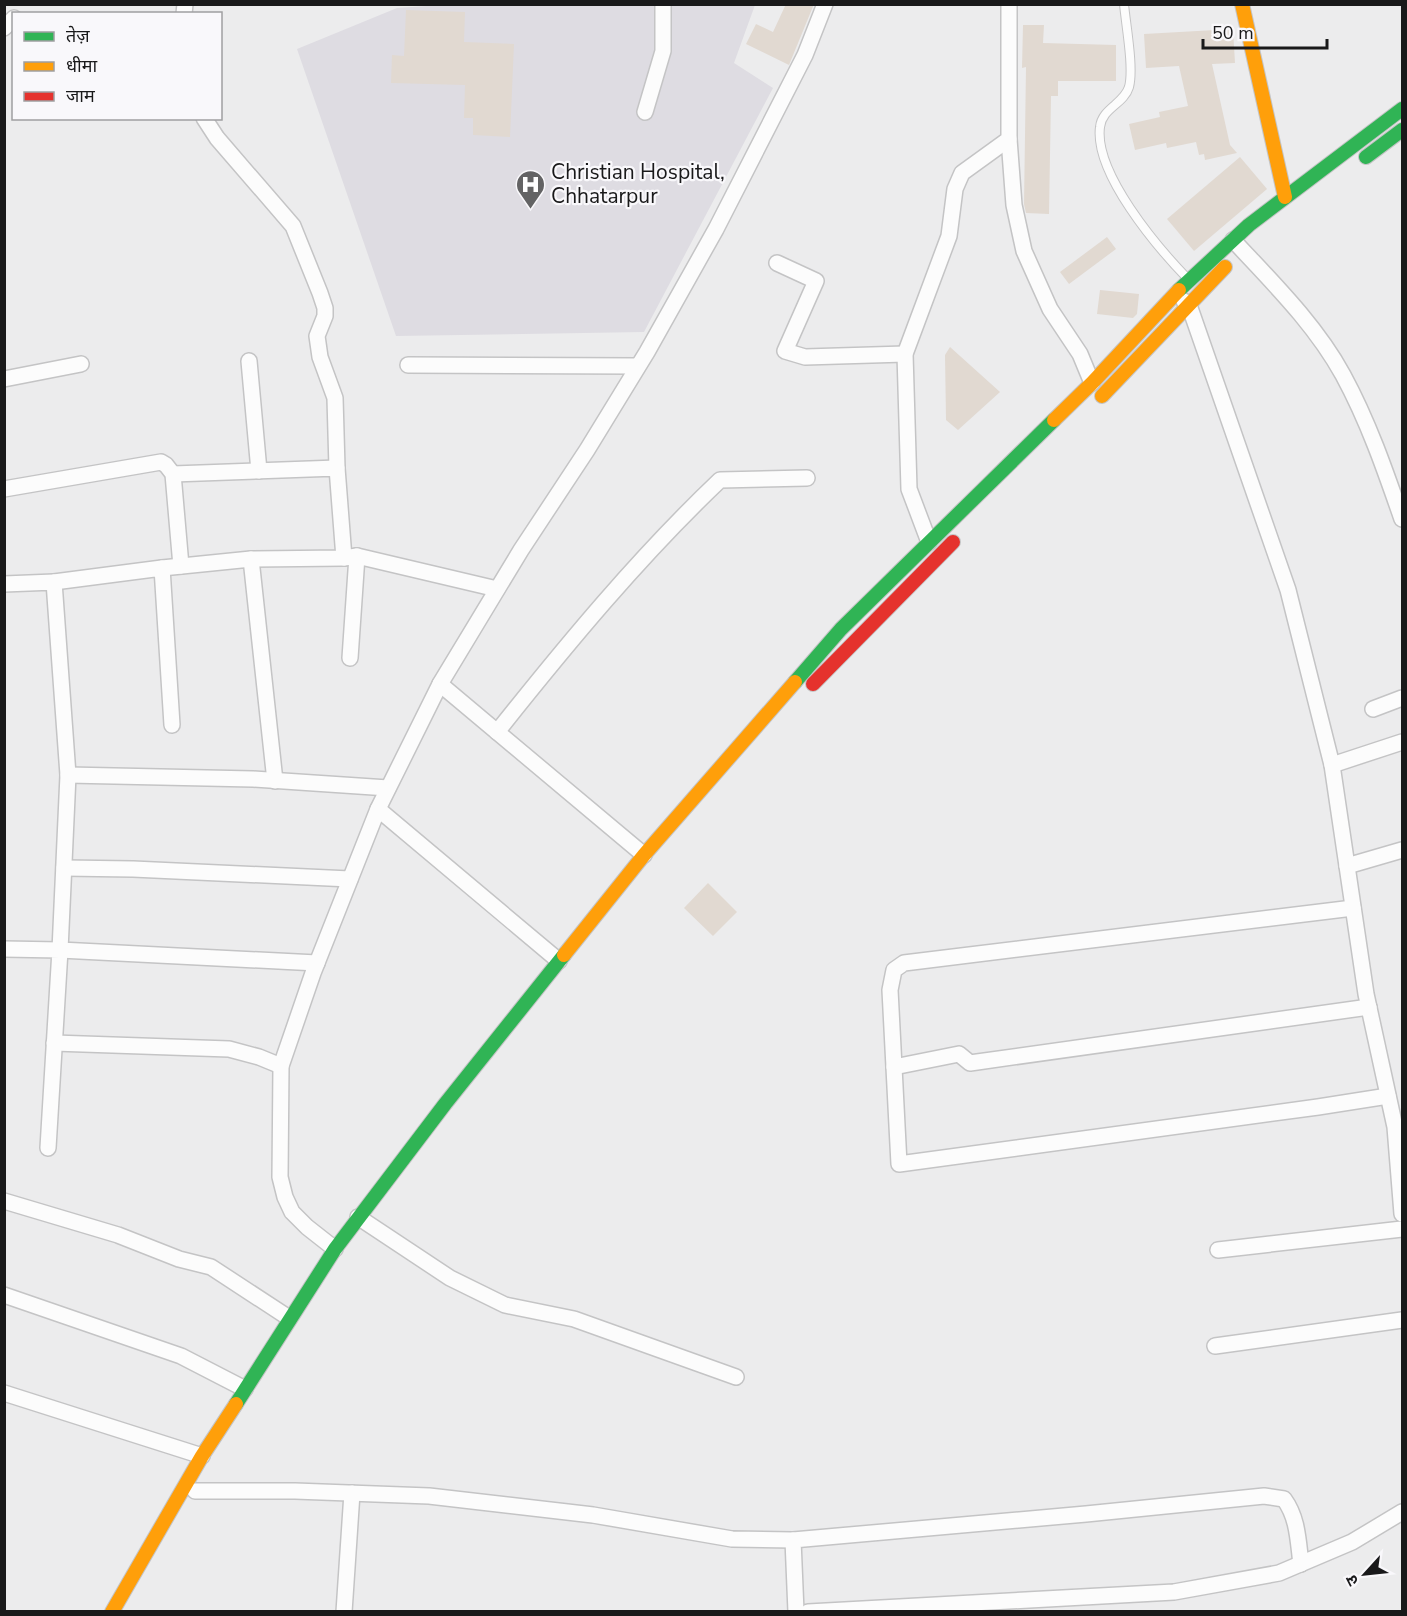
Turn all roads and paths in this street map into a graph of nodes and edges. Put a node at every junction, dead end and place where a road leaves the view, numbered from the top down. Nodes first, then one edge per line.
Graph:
1 (663, 4) edge
2 (825, 4) edge
3 (1009, 4) edge
4 (1124, 4) edge
5 (1242, 4) edge
6 (1402, 109) edge
7 (645, 112) dead end
8 (205, 120) edge
9 (1402, 130) edge
10 (1009, 139) junction
11 (1351, 167) dead end
12 (1285, 197) junction
13 (1242, 244) junction
14 (777, 263) dead end
15 (1189, 280) junction
16 (1175, 294) junction
17 (1189, 305) junction
18 (905, 354) junction
19 (249, 361) dead end
20 (81, 364) dead end
21 (408, 365) dead end
22 (638, 366) junction
23 (4, 379) edge
24 (1092, 383) junction
25 (1094, 403) dead end
26 (337, 468) junction
27 (259, 471) junction
28 (173, 474) junction
29 (807, 478) dead end
30 (4, 489) edge
31 (1402, 519) edge
32 (966, 529) dead end
33 (929, 542) junction
34 (351, 557) junction
35 (251, 559) junction
36 (181, 566) junction
37 (162, 568) junction
38 (54, 582) junction
39 (4, 584) edge
40 (497, 589) junction
41 (350, 658) dead end
42 (440, 684) junction
43 (807, 691) dead end
44 (1402, 698) edge
45 (792, 706) dead end
46 (1373, 709) dead end
47 (172, 725) dead end
48 (496, 732) junction
49 (1402, 742) edge
50 (1332, 765) junction
51 (68, 775) junction
52 (275, 781) junction
53 (388, 788) junction
54 (705, 806) dead end
55 (378, 809) junction
56 (1402, 850) edge
57 (644, 855) junction
58 (1347, 866) junction
59 (64, 868) junction
60 (350, 879) junction
61 (1353, 908) junction
62 (4, 949) edge
63 (60, 950) junction
64 (559, 961) junction
65 (317, 963) junction
66 (1369, 1007) junction
67 (54, 1043) junction
68 (281, 1066) junction
69 (894, 1067) junction
70 (1388, 1096) junction
71 (48, 1148) dead end
72 (414, 1168) dead end
73 (1401, 1176) edge
74 (4, 1201) edge
75 (1402, 1214) edge
76 (364, 1221) junction
77 (1402, 1229) edge
78 (357, 1243) dead end
79 (335, 1249) junction
80 (1218, 1250) dead end
81 (338, 1271) dead end
82 (4, 1295) edge
83 (290, 1318) junction
84 (1402, 1320) edge
85 (1215, 1346) dead end
86 (736, 1377) dead end
87 (245, 1389) junction
88 (4, 1393) edge
89 (202, 1456) junction
90 (195, 1491) junction
91 (352, 1493) junction
92 (1402, 1512) edge
93 (793, 1540) junction
94 (1301, 1564) junction
95 (112, 1611) edge
96 (126, 1611) edge
97 (344, 1611) edge
98 (796, 1611) edge
99 (808, 1611) edge

1 - 7 street
2 - 22 street
3 - 10 street
4 - 15 lane
5 - 12 main road
6 - 12 main road
8 - 26 street
9 - 11 main road
10 - 18 street
10 - 24 street
12 - 13 main road
13 - 15 main road
13 - 17 main road
13 - 31 street
14 - 18 street
15 - 16 main road
16 - 17 street
16 - 24 main road
17 - 25 main road
17 - 50 street
18 - 33 street
19 - 27 street
20 - 23 street
21 - 22 street
22 - 40 street
24 - 33 main road
26 - 27 street
26 - 34 street
27 - 28 street
28 - 30 street
28 - 36 street
29 - 48 street
32 - 43 main road
33 - 57 main road
34 - 35 street
34 - 40 street
34 - 41 street
35 - 36 street
35 - 52 street
36 - 37 street
37 - 38 street
37 - 47 street
38 - 39 street
38 - 51 street
40 - 42 street
42 - 48 street
42 - 53 street
44 - 46 street
45 - 54 main road
48 - 57 street
49 - 50 street
50 - 58 street
51 - 52 street
51 - 59 street
52 - 53 street
53 - 55 street
55 - 60 street
55 - 64 street
56 - 58 street
57 - 64 main road
58 - 61 street
59 - 60 street
59 - 63 street
60 - 65 street
61 - 66 street
61 - 69 street
62 - 63 street
63 - 65 street
63 - 67 street
64 - 76 main road
65 - 68 street
66 - 69 street
66 - 70 street
67 - 68 street
67 - 71 street
68 - 79 street
69 - 70 street
70 - 73 street
72 - 76 main road
73 - 75 street
74 - 83 street
76 - 78 main road
76 - 79 main road
76 - 86 street
77 - 80 street
79 - 83 main road
81 - 90 main road
82 - 87 street
83 - 87 main road
84 - 85 street
87 - 89 main road
88 - 89 street
89 - 95 main road
90 - 91 street
90 - 96 main road
91 - 93 street
91 - 97 street
92 - 94 street
93 - 94 street
93 - 98 street
94 - 99 street

